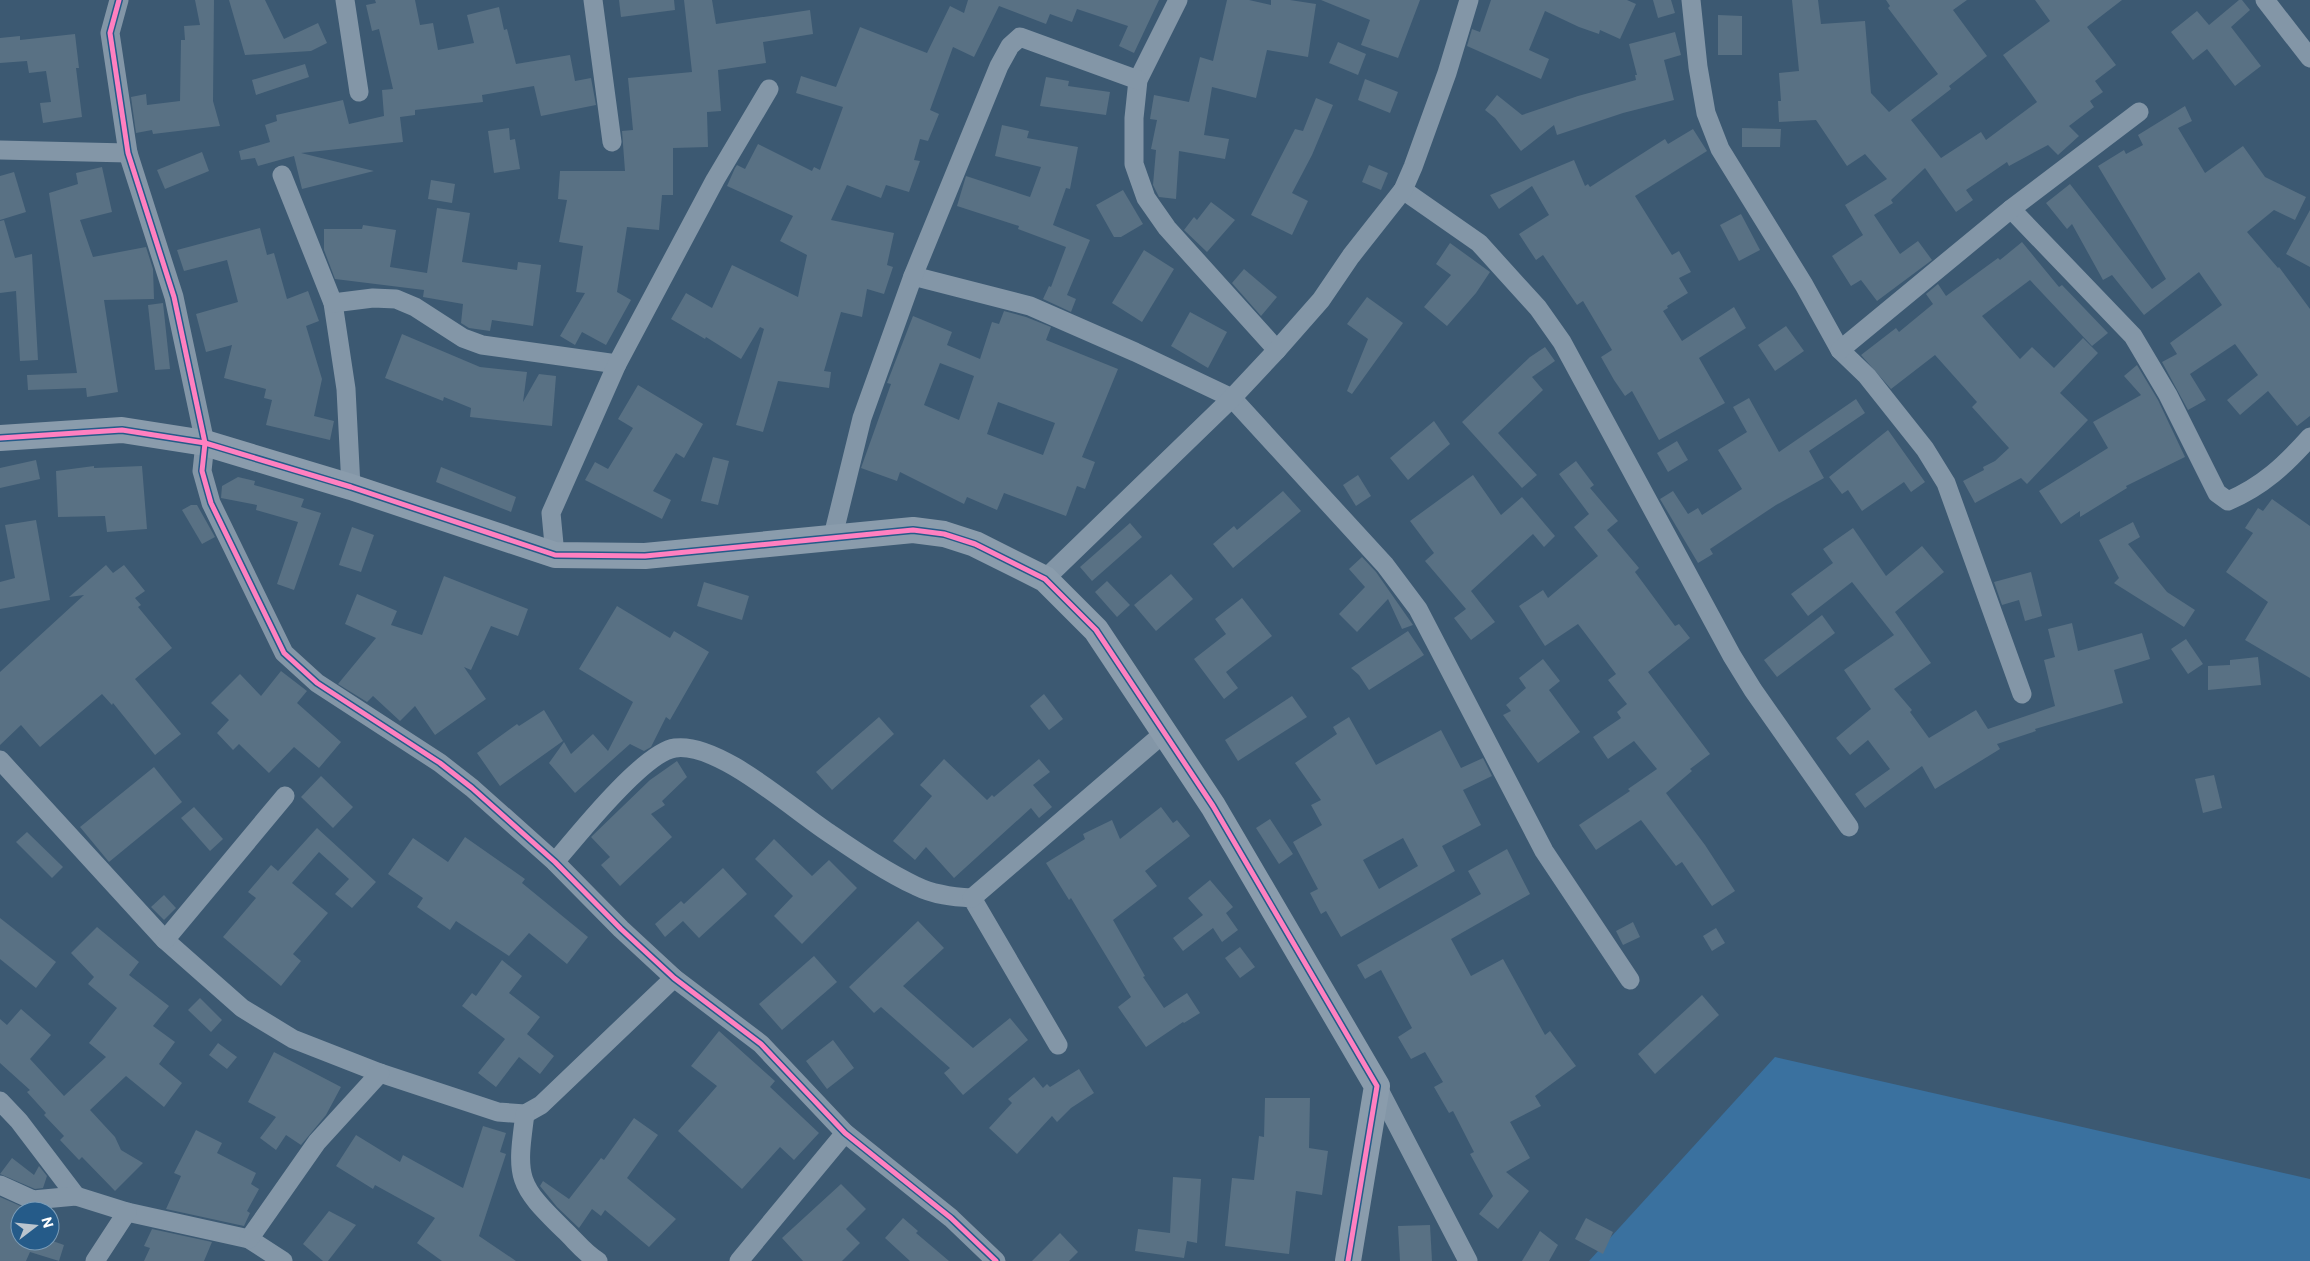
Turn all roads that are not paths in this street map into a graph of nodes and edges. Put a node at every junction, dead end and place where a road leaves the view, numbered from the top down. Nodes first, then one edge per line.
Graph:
1 (119, 0) edge
2 (345, 0) edge
3 (593, 0) edge
4 (1178, 0) edge
5 (1469, 0) edge
6 (1692, 0) edge
7 (2265, 0) edge
8 (2310, 58) edge
9 (1138, 80) junction
10 (769, 89) dead end
11 (359, 92) dead end
12 (2139, 112) dead end
13 (612, 142) dead end
14 (0, 150) edge
15 (128, 153) junction
16 (282, 175) dead end
17 (1403, 190) junction
18 (2011, 209) junction
19 (913, 276) junction
20 (333, 303) junction
21 (1277, 350) junction
22 (1840, 350) junction
23 (617, 364) junction
24 (1232, 398) junction
25 (2310, 437) edge
26 (0, 438) edge
27 (205, 443) junction
28 (351, 487) junction
29 (833, 536) junction
30 (555, 555) junction
31 (1044, 580) junction
32 (2022, 694) dead end
33 (1164, 733) junction
34 (0, 760) edge
35 (285, 796) dead end
36 (1849, 827) dead end
37 (555, 862) junction
38 (972, 898) junction
39 (165, 940) junction
40 (674, 978) junction
41 (1630, 980) dead end
42 (1058, 1045) dead end
43 (380, 1073) junction
44 (1377, 1086) junction
45 (0, 1101) edge
46 (525, 1114) junction
47 (845, 1133) junction
48 (0, 1185) edge
49 (76, 1196) junction
50 (127, 1212) junction
51 (248, 1239) junction
52 (95, 1261) edge
53 (283, 1261) edge
54 (598, 1261) edge
55 (739, 1261) edge
56 (996, 1261) edge
57 (1348, 1261) edge
58 (1468, 1261) edge

1 - 15 street
2 - 11 street
3 - 13 street
4 - 9 street
5 - 17 street
6 - 22 street
7 - 8 street
9 - 19 street
9 - 21 street
10 - 23 street
12 - 18 street
14 - 15 street
15 - 27 street
16 - 20 street
17 - 21 street
17 - 36 street
18 - 22 street
18 - 25 street
19 - 24 street
19 - 29 street
20 - 23 street
20 - 28 street
21 - 24 street
22 - 32 street
23 - 30 street
24 - 31 street
24 - 41 street
26 - 27 street
27 - 28 street
27 - 37 street
28 - 30 street
29 - 30 street
29 - 31 street
31 - 33 street
33 - 38 street
33 - 44 street
34 - 39 street
35 - 39 street
37 - 38 street
37 - 40 street
38 - 42 street
39 - 43 street
40 - 46 street
40 - 47 street
43 - 46 street
43 - 51 street
44 - 57 street
44 - 58 street
45 - 49 street
46 - 54 street
47 - 55 street
47 - 56 street
48 - 49 street
49 - 50 street
50 - 51 street
50 - 52 street
51 - 53 street

